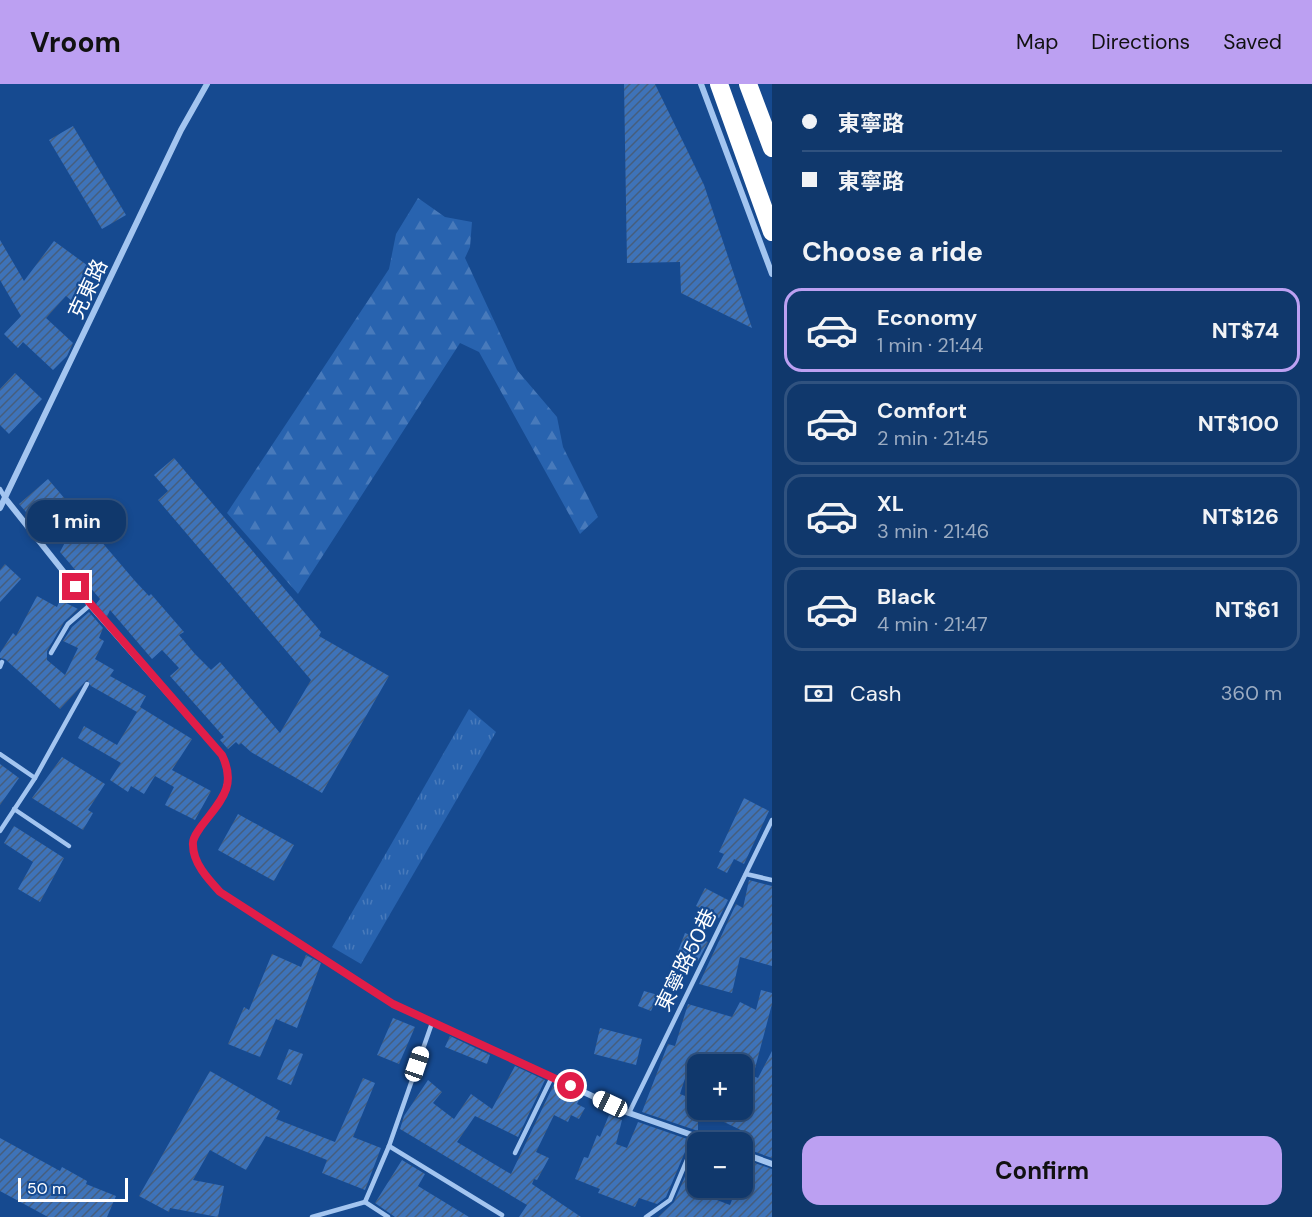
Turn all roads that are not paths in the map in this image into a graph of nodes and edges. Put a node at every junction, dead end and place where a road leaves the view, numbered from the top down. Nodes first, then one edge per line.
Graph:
1 (207, 84) edge
2 (701, 84) edge
3 (719, 84) edge
4 (748, 84) edge
5 (772, 147) edge
6 (772, 232) edge
7 (772, 274) edge
8 (0, 489) edge
9 (5, 498) junction
10 (0, 508) edge
11 (90, 605) junction
12 (51, 653) dead end
13 (87, 684) dead end
14 (0, 754) edge
15 (35, 778) junction
16 (14, 809) junction
17 (772, 820) edge
18 (0, 831) edge
19 (69, 846) dead end
20 (746, 874) junction
21 (772, 880) edge
22 (432, 1023) junction
23 (552, 1077) junction
24 (630, 1113) junction
25 (687, 1133) edge
26 (388, 1146) junction
27 (515, 1153) dead end
28 (753, 1157) edge
29 (687, 1160) edge
30 (772, 1164) edge
31 (365, 1202) junction
32 (502, 1215) dead end
33 (312, 1217) edge
34 (388, 1217) edge
35 (646, 1217) edge

1 - 9 street, 克東路
2 - 7 street
3 - 6 highway
4 - 5 highway
8 - 9 lane
9 - 10 street, 克東路
9 - 11 street
11 - 12 lane
11 - 22 street
13 - 15 lane
14 - 15 lane
15 - 16 lane
16 - 18 lane
16 - 19 lane
17 - 20 lane, 東寧路50巷
20 - 21 lane
20 - 24 lane, 東寧路50巷
22 - 23 street
22 - 26 lane
23 - 24 street
23 - 27 lane
24 - 25 street
26 - 31 lane
26 - 32 lane
28 - 30 street
29 - 35 lane
31 - 33 lane
31 - 34 lane

